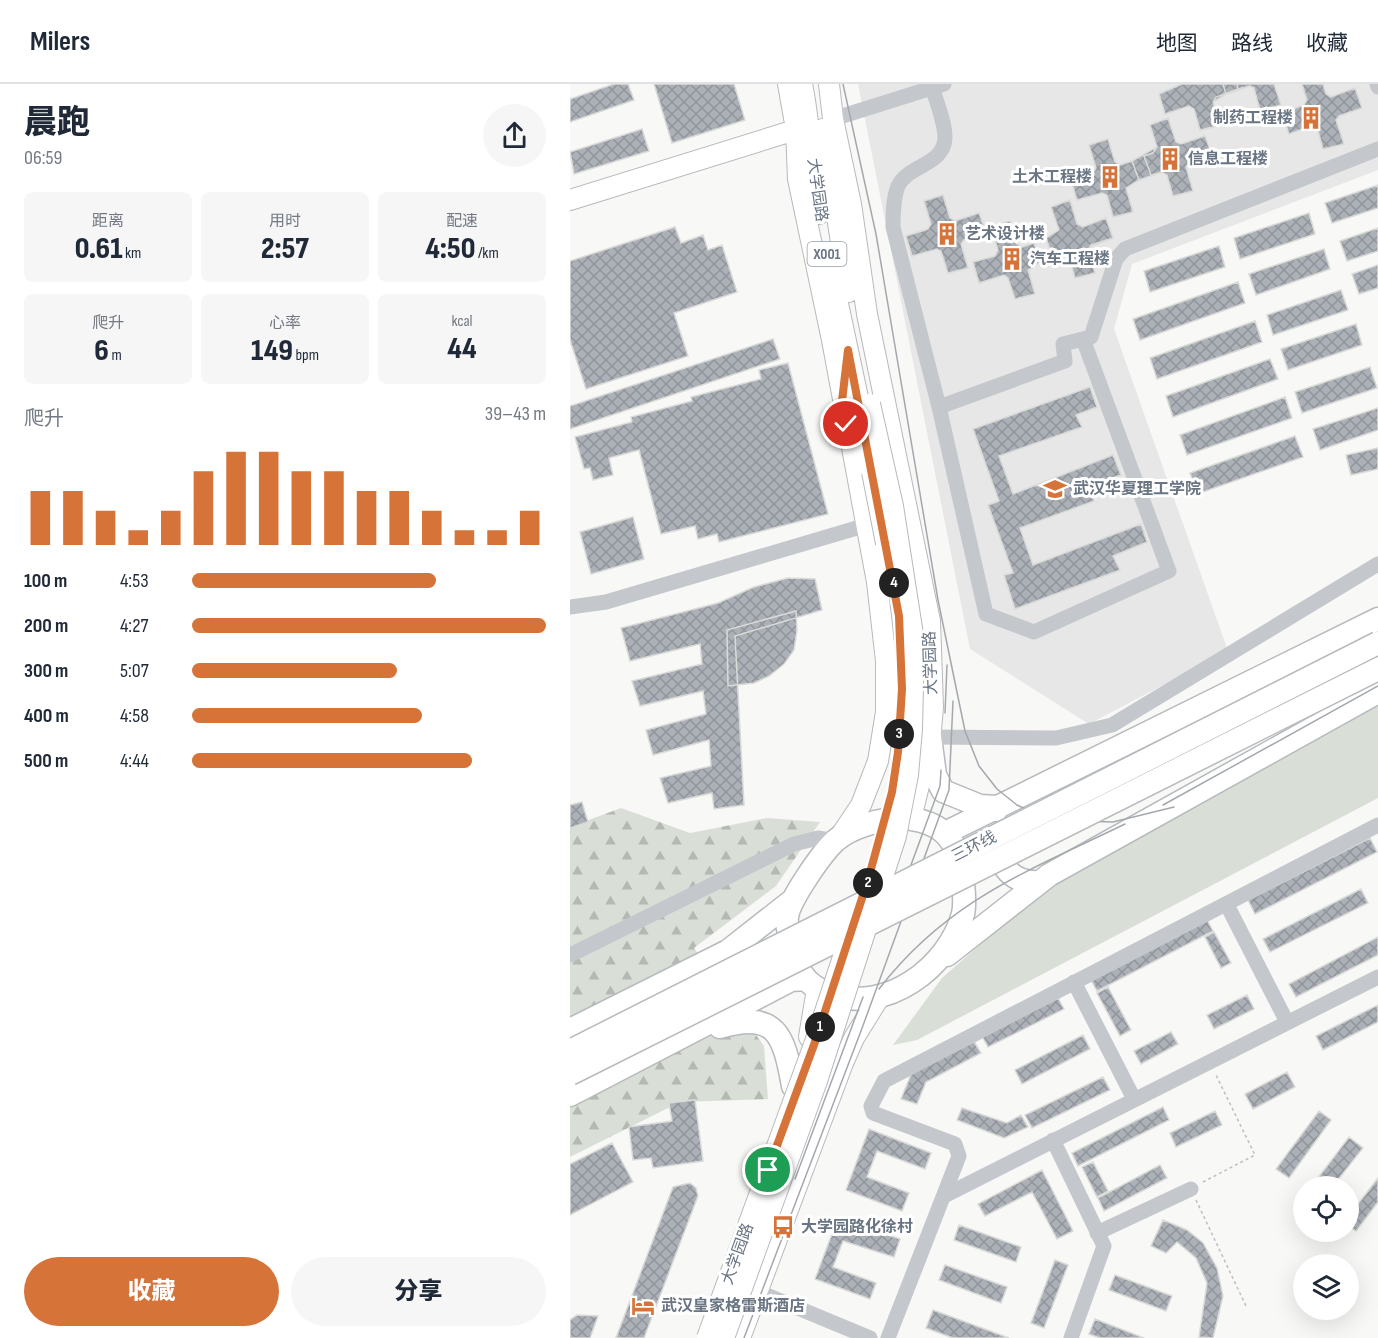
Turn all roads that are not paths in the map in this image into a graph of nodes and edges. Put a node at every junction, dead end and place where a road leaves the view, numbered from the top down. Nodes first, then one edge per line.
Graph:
1 (788, 84) edge
2 (802, 84) edge
3 (817, 84) edge
4 (829, 84) edge
5 (936, 85) edge
6 (815, 124) junction
7 (1378, 149) edge
8 (570, 200) edge
9 (867, 314) junction
10 (1083, 339) junction
11 (854, 350) junction
12 (857, 404) junction
13 (939, 406) junction
14 (867, 525) junction
15 (1378, 564) edge
16 (570, 607) edge
17 (1378, 619) edge
18 (1378, 644) edge
19 (1378, 669) edge
20 (1378, 692) edge
21 (930, 737) junction
22 (997, 807) junction
23 (911, 818) junction
24 (1377, 829) edge
25 (945, 833) junction
26 (837, 840) junction
27 (1040, 882) junction
28 (794, 899) junction
29 (1227, 905) junction
30 (570, 955) edge
31 (936, 963) junction
32 (1378, 977) edge
33 (1074, 982) junction
34 (811, 984) junction
35 (880, 996) junction
36 (1287, 1023) junction
37 (570, 1030) edge
38 (684, 1037) junction
39 (570, 1051) edge
40 (570, 1074) edge
41 (793, 1086) junction
42 (570, 1095) edge
43 (1134, 1099) junction
44 (1053, 1140) junction
45 (1191, 1189) road end
46 (944, 1196) junction
47 (1097, 1233) junction
48 (727, 1265) junction
49 (757, 1291) junction
50 (701, 1338) edge
51 (707, 1338) edge
52 (724, 1338) edge
53 (740, 1338) edge
54 (870, 1338) edge
55 (888, 1338) edge
56 (1071, 1338) edge

1 - 6 main road
2 - 6 main road, 大学园路 / X001
3 - 6 main road
4 - 6 main road
5 - 6 street
5 - 13 street
6 - 8 main road
6 - 9 main road, 大学园路 / X001
6 - 11 main road, 大学园路 / X001
6 - 12 main road
7 - 10 street
9 - 11 main road
9 - 21 main road, 大学园路 / X001
10 - 13 street
10 - 13 street
11 - 12 main road, 大学园路
11 - 12 main road
12 - 14 main road
12 - 51 main road, 大学园路, bridge
12 - 52 main road, bridge
14 - 16 street
14 - 26 main road
15 - 21 street
17 - 22 highway
18 - 39 highway, 三环线, bridge
19 - 40 highway, 三环线, bridge
20 - 27 highway
21 - 22 highway
21 - 23 main road, 大学园路 / X001
22 - 25 highway
22 - 27 highway
23 - 25 highway
23 - 26 highway
24 - 29 street
25 - 31 highway
26 - 28 highway
26 - 30 street
27 - 31 highway
28 - 34 highway
28 - 37 highway
29 - 33 street
29 - 36 street
31 - 35 highway
32 - 36 street
33 - 43 street
33 - 46 street
34 - 35 highway
34 - 38 highway
34 - 41 main road, 大学园路
35 - 49 main road, 大学园路
36 - 43 street
38 - 41 highway
38 - 42 highway
41 - 48 main road, 大学园路
43 - 44 street
44 - 46 street
44 - 47 street
45 - 47 street
46 - 55 street
47 - 56 street
48 - 49 street
48 - 50 main road, 大学园路
49 - 53 main road, 大学园路
49 - 54 street

